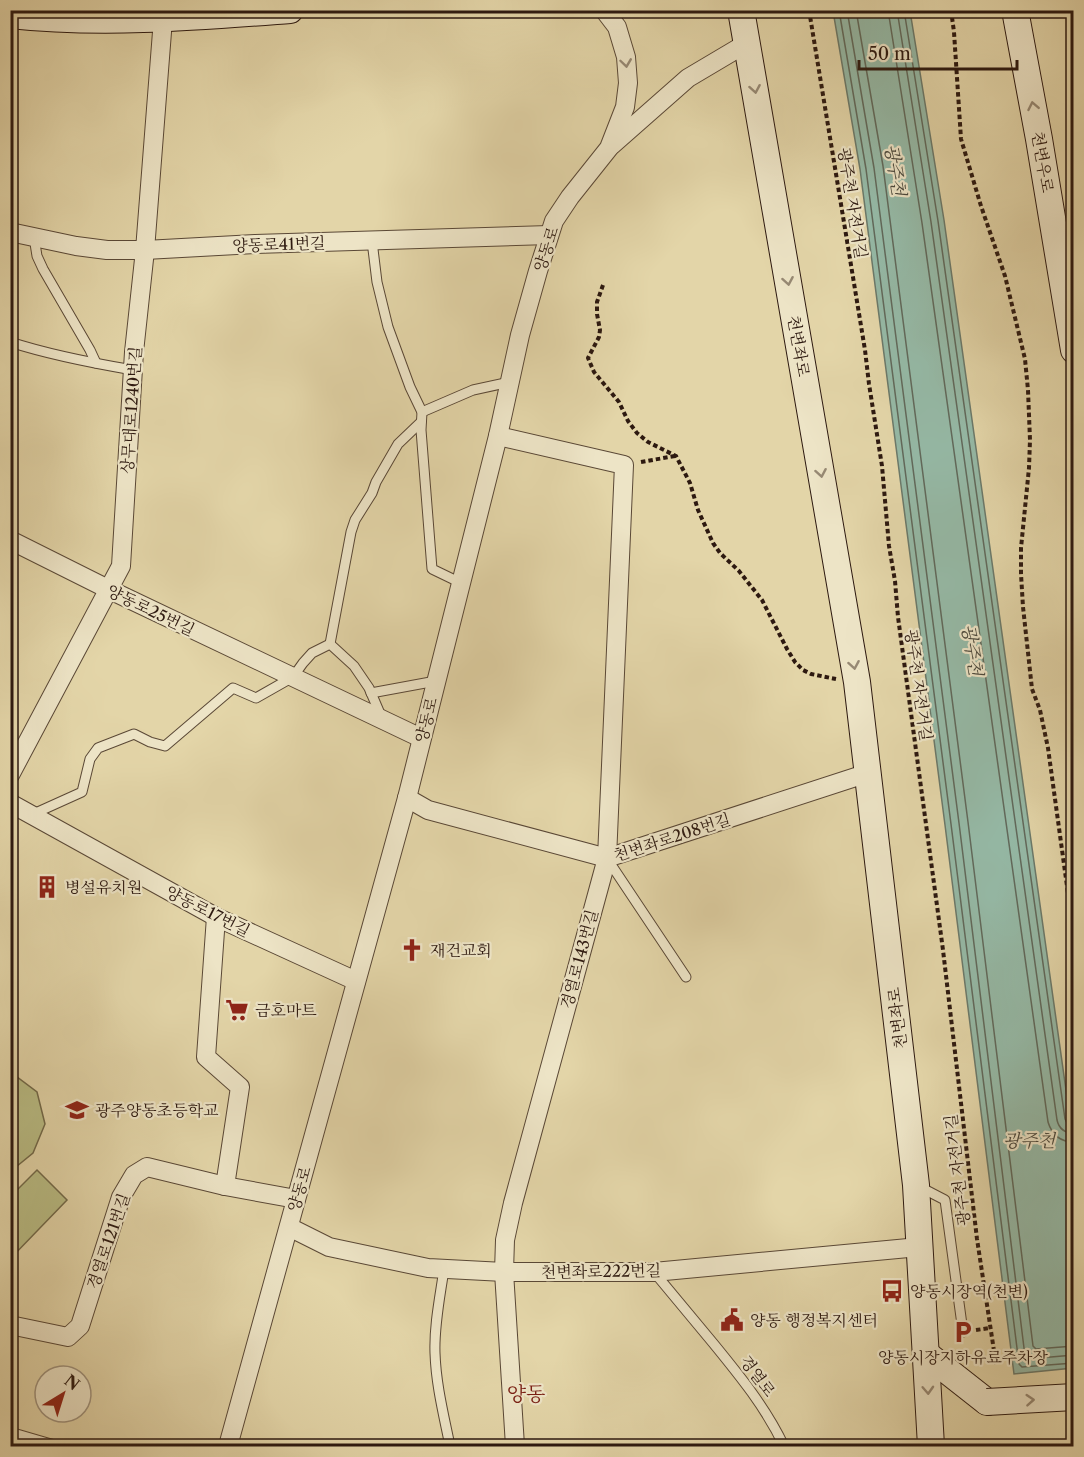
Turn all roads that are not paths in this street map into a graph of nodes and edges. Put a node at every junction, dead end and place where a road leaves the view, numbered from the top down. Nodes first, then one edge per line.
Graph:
1 (290, 10) edge
2 (604, 10) edge
3 (741, 10) edge
4 (1015, 10) edge
5 (10, 15) edge
6 (162, 19) junction
7 (747, 43) junction
8 (609, 148) junction
9 (10, 232) edge
10 (549, 236) junction
11 (34, 237) junction
12 (372, 240) junction
13 (145, 250) junction
14 (10, 342) edge
15 (1074, 350) edge
16 (96, 363) junction
17 (133, 370) junction
18 (510, 382) junction
19 (422, 417) junction
20 (498, 436) junction
21 (10, 540) edge
22 (461, 583) junction
23 (110, 590) junction
24 (330, 644) junction
25 (293, 677) junction
26 (436, 681) junction
27 (371, 693) junction
28 (382, 718) junction
29 (421, 738) junction
30 (868, 773) junction
31 (10, 775) edge
32 (407, 798) junction
33 (10, 803) edge
34 (31, 816) junction
35 (607, 858) junction
36 (216, 917) junction
37 (686, 977) dead end
38 (356, 981) junction
39 (916, 1185) junction
40 (225, 1186) junction
41 (296, 1199) junction
42 (288, 1227) junction
43 (920, 1247) junction
44 (444, 1269) junction
45 (504, 1272) junction
46 (654, 1272) junction
47 (10, 1325) edge
48 (963, 1332) dead end
49 (926, 1354) junction
50 (1074, 1397) edge
51 (10, 1432) edge
52 (58, 1446) edge
53 (228, 1446) edge
54 (450, 1446) edge
55 (515, 1446) edge
56 (784, 1446) edge
57 (931, 1446) edge

1 - 6 street
2 -> 8 street, 양동로
3 - 7 street, 천변좌로
15 -> 4 street, 천변우로
5 - 6 street
6 - 13 street, 상무대로1240번길
7 - 8 street
7 -> 30 street, 천변좌로
8 - 10 street, 양동로
9 - 11 street, 양동로41번길
10 - 12 street, 양동로41번길
10 - 18 street, 양동로
11 - 13 street, 양동로41번길
11 - 16 lane
12 - 13 street, 양동로41번길
12 - 19 lane
13 - 17 street, 상무대로1240번길
14 - 16 lane
16 - 17 lane
17 - 23 street, 상무대로1240번길
18 - 19 lane
18 - 20 street, 양동로
19 - 22 lane
19 - 24 lane
20 - 22 street, 양동로
20 - 35 street, 경열로143번길
21 - 23 street, 양동로25번길
22 - 26 street, 양동로
23 - 25 street, 양동로25번길
23 - 31 street, 상무대로1240번길
24 - 25 lane
24 - 27 lane
25 - 28 street, 양동로25번길
25 - 34 lane
26 - 27 lane
26 - 29 street, 양동로
27 - 28 lane
28 - 29 street, 양동로25번길
29 - 32 street, 양동로
30 - 35 street, 천변좌로208번길
30 - 39 street, 천변좌로
32 - 35 street, 천변좌로208번길
32 - 38 street, 양동로
33 - 34 street, 양동로17번길
34 - 36 street, 양동로17번길
35 - 37 lane
35 - 45 street, 경열로143번길
36 - 38 street, 양동로17번길
36 - 40 street
38 - 41 street, 양동로
39 - 43 street, 천변좌로
39 - 48 lane
40 - 41 street
40 - 47 street, 경열로121번길
41 - 42 street, 양동로
42 - 44 street, 천변좌로222번길
42 - 53 street, 양동로
43 - 46 street, 천변좌로222번길
43 - 49 street, 천변좌로
44 - 45 street, 천변좌로222번길
44 - 54 lane
45 - 46 street, 천변좌로222번길
45 - 55 street, 경열로143번길
46 - 56 lane, 경열로
49 -> 50 street, bridge
49 -> 57 street, 천변좌로
51 - 52 lane

